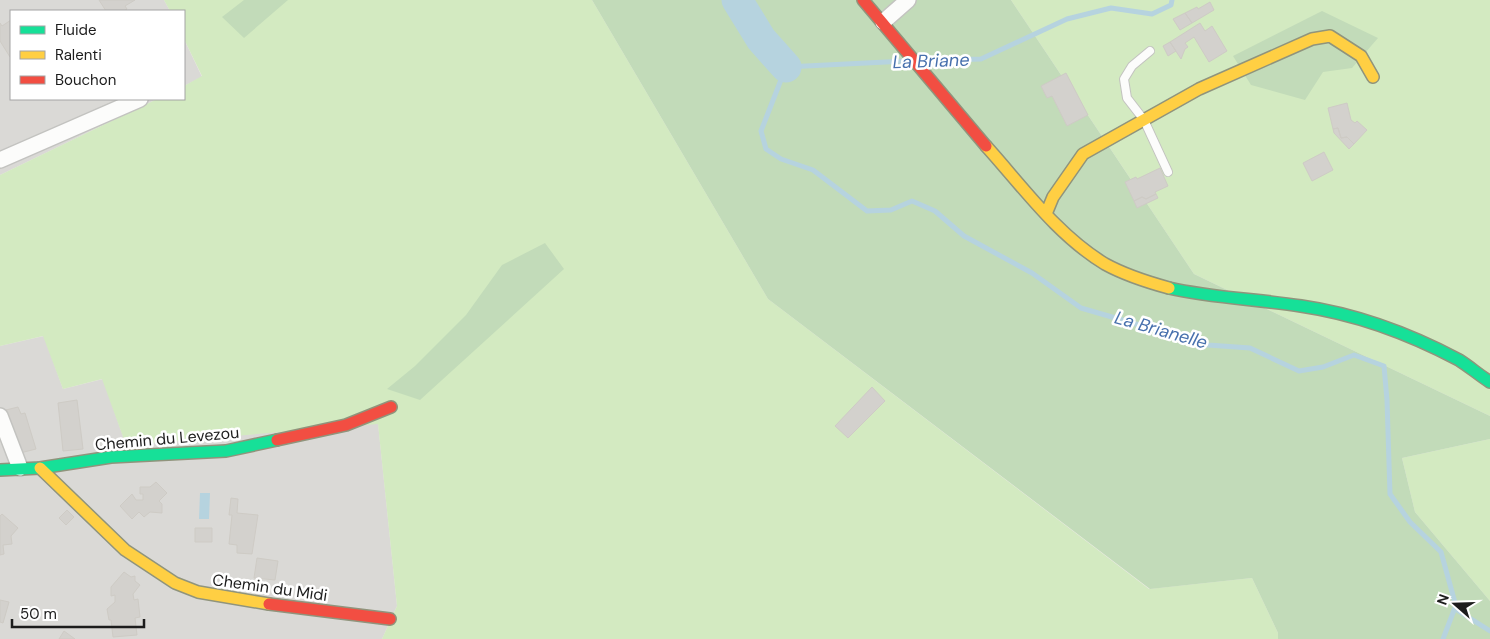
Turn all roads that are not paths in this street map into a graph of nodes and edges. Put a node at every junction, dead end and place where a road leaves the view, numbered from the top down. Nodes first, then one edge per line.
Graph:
1 (863, 0) edge
2 (908, 0) edge
3 (883, 22) junction
4 (1150, 51) dead end
5 (1373, 77) dead end
6 (138, 100) edge
7 (1144, 120) junction
8 (0, 160) edge
9 (1168, 172) dead end
10 (1046, 214) junction
11 (1490, 382) edge
12 (391, 407) dead end
13 (0, 416) edge
14 (20, 468) junction
15 (40, 468) junction
16 (0, 470) edge
17 (390, 619) dead end

1 - 3 street
2 - 3 street
3 - 10 street
4 - 7 lane
5 - 7 street
6 - 8 street
7 - 9 lane
7 - 10 street
10 - 11 street
12 - 15 street, Chemin du Levezou
13 - 14 street
14 - 15 street, Chemin du Levezou
14 - 16 street, Chemin du Levezou
15 - 17 street, Chemin du Midi

